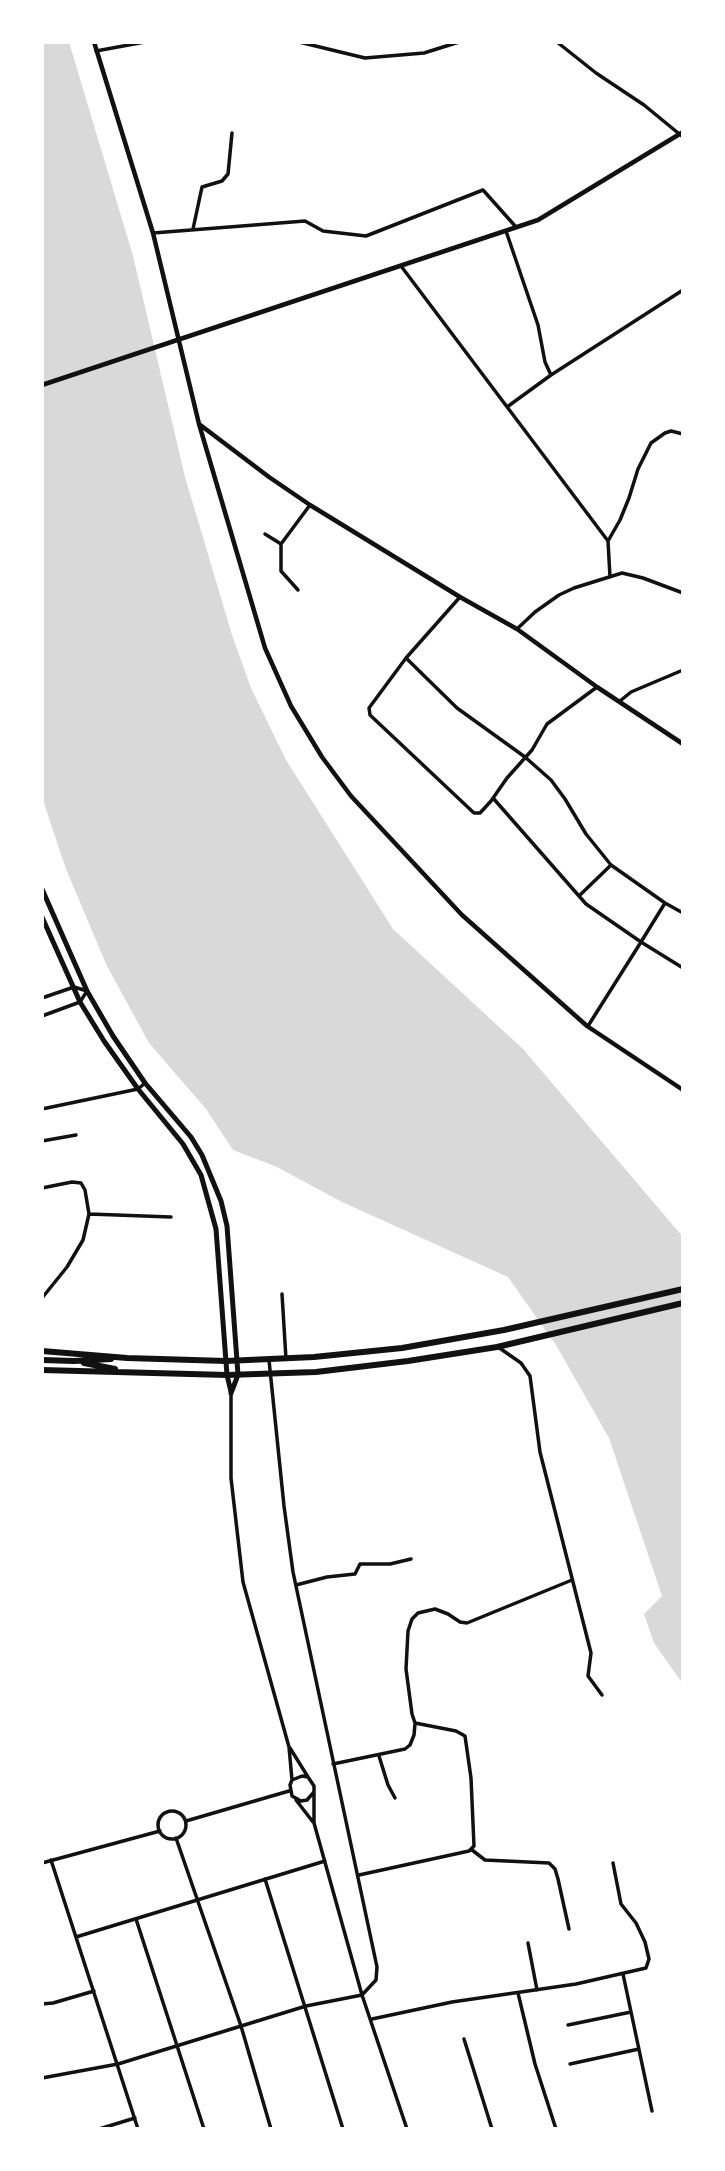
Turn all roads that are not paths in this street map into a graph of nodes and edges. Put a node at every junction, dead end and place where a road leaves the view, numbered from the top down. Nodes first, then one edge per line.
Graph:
1 (94, 42) edge
2 (145, 42) edge
3 (299, 42) edge
4 (459, 42) edge
5 (557, 42) edge
6 (96, 51) junction
7 (232, 133) dead end
8 (682, 134) edge
9 (516, 227) junction
10 (193, 229) junction
11 (506, 231) junction
12 (153, 233) junction
13 (401, 265) junction
14 (683, 290) edge
15 (178, 340) junction
16 (551, 375) junction
17 (42, 385) edge
18 (507, 407) junction
19 (200, 424) junction
20 (683, 434) edge
21 (310, 505) junction
22 (265, 534) dead end
23 (608, 541) junction
24 (281, 544) junction
25 (610, 577) junction
26 (298, 590) dead end
27 (683, 593) edge
28 (460, 597) junction
29 (517, 629) junction
30 (406, 658) junction
31 (683, 670) edge
32 (597, 687) junction
33 (620, 701) junction
34 (683, 744) edge
35 (525, 757) junction
36 (494, 799) junction
37 (611, 865) junction
38 (42, 889) edge
39 (580, 895) junction
40 (665, 903) junction
41 (683, 913) edge
42 (42, 917) edge
43 (641, 942) junction
44 (683, 968) edge
45 (74, 987) junction
46 (88, 991) junction
47 (42, 998) edge
48 (80, 1002) junction
49 (42, 1016) edge
50 (587, 1026) junction
51 (145, 1083) junction
52 (138, 1089) junction
53 (683, 1090) edge
54 (42, 1109) edge
55 (76, 1136) dead end
56 (42, 1141) edge
57 (42, 1188) edge
58 (89, 1214) junction
59 (171, 1217) dead end
60 (683, 1289) edge
61 (282, 1294) dead end
62 (42, 1298) edge
63 (683, 1303) edge
64 (497, 1347) junction
65 (42, 1351) edge
66 (127, 1358) junction
67 (286, 1359) junction
68 (42, 1360) edge
69 (269, 1360) junction
70 (74, 1361) junction
71 (226, 1361) junction
72 (237, 1361) junction
73 (42, 1370) edge
74 (127, 1371) junction
75 (227, 1375) junction
76 (238, 1375) junction
77 (270, 1375) junction
78 (231, 1393) junction
79 (411, 1559) dead end
80 (572, 1580) junction
81 (295, 1585) junction
82 (602, 1695) dead end
83 (415, 1723) junction
84 (289, 1747) junction
85 (379, 1756) junction
86 (333, 1764) junction
87 (308, 1777) junction
88 (292, 1780) junction
89 (289, 1790) junction
90 (314, 1792) junction
91 (395, 1798) dead end
92 (296, 1799) junction
93 (186, 1821) junction
94 (314, 1823) junction
95 (160, 1831) junction
96 (176, 1838) junction
97 (472, 1849) junction
98 (51, 1860) junction
99 (325, 1861) junction
100 (42, 1863) edge
101 (613, 1863) dead end
102 (359, 1875) junction
103 (264, 1879) junction
104 (136, 1919) junction
105 (569, 1929) dead end
106 (76, 1937) junction
107 (528, 1943) dead end
108 (623, 1974) junction
109 (537, 1990) junction
110 (94, 1991) junction
111 (518, 1993) junction
112 (362, 1995) junction
113 (42, 2004) edge
114 (306, 2006) junction
115 (631, 2012) junction
116 (372, 2020) junction
117 (568, 2025) dead end
118 (241, 2026) junction
119 (464, 2039) dead end
120 (178, 2045) junction
121 (639, 2049) junction
122 (118, 2064) junction
123 (570, 2064) dead end
124 (42, 2078) edge
125 (652, 2111) dead end
126 (135, 2118) junction
127 (99, 2129) edge
128 (138, 2129) edge
129 (204, 2129) edge
130 (271, 2129) edge
131 (343, 2129) edge
132 (407, 2129) edge
133 (492, 2129) edge
134 (556, 2129) edge

1 - 6 street
2 - 6 street
3 - 4 street
5 - 8 street
6 - 12 street
7 - 10 street
8 - 9 street
9 - 10 street
9 - 11 street
10 - 12 street
11 - 13 street
11 - 16 street
12 - 15 street
13 - 15 street
13 - 18 street
14 - 16 street
15 - 17 street
15 - 19 street
16 - 18 street
18 - 23 street
19 - 21 street
19 - 50 street
20 - 23 street
21 - 24 street
21 - 28 street
22 - 24 street
23 - 25 street
24 - 26 street
25 - 27 street
25 - 29 street
28 - 29 street
28 - 30 street
29 - 32 street
30 - 35 street
30 - 36 street
31 - 33 street
32 - 33 street
32 - 35 street
33 - 34 street
35 - 36 street
35 - 37 street
36 - 39 street
37 - 39 street
37 - 40 street
38 - 46 main road
39 - 43 street
40 - 41 street
40 - 43 street
42 - 45 main road
43 - 44 street
43 - 50 street
45 - 46 street
45 - 47 street
45 - 48 main road
46 - 48 street
46 - 51 main road
48 - 49 street
48 - 52 main road
50 - 53 street
51 - 52 street
51 - 72 main road
52 - 54 street
52 - 71 main road
55 - 56 street
57 - 58 street
58 - 59 street
58 - 62 street
60 - 67 highway
61 - 67 street
63 - 64 highway
64 - 77 highway
64 - 80 street
65 - 66 highway
66 - 70 highway
66 - 71 highway
67 - 69 highway
68 - 70 highway
69 - 72 highway
69 - 77 street
70 - 74 highway
71 - 72 highway
71 - 75 main road
72 - 76 main road
73 - 74 highway
74 - 75 highway
75 - 76 highway
75 - 78 main road
76 - 77 highway
76 - 78 main road
77 - 81 street
78 - 84 street
79 - 81 street
80 - 82 street
80 - 83 street
81 - 86 street
83 - 85 street
83 - 97 street
84 - 87 street
84 - 88 street
85 - 86 street
85 - 91 street
86 - 102 street
87 - 88 street
87 - 90 street
88 - 89 street
89 - 92 street
89 - 93 street
90 - 92 street
90 - 94 street
92 - 94 street
93 - 95 street
93 - 96 street
94 - 99 street
95 - 96 street
95 - 98 street
96 - 118 street
97 - 102 street
97 - 105 street
98 - 100 street
98 - 106 street
99 - 103 street
99 - 112 street
101 - 108 street
102 - 112 street
103 - 104 street
103 - 114 street
104 - 106 street
104 - 120 street
106 - 110 street
107 - 109 street
108 - 109 street
108 - 115 street
109 - 111 street
110 - 113 street
110 - 122 street
111 - 116 street
111 - 134 street
112 - 114 street
112 - 116 street
114 - 118 street
114 - 131 street
115 - 117 street
115 - 121 street
116 - 132 street
118 - 120 street
118 - 130 street
119 - 133 street
120 - 122 street
120 - 129 street
121 - 123 street
121 - 125 street
122 - 124 street
122 - 126 street
126 - 127 street
126 - 128 street

